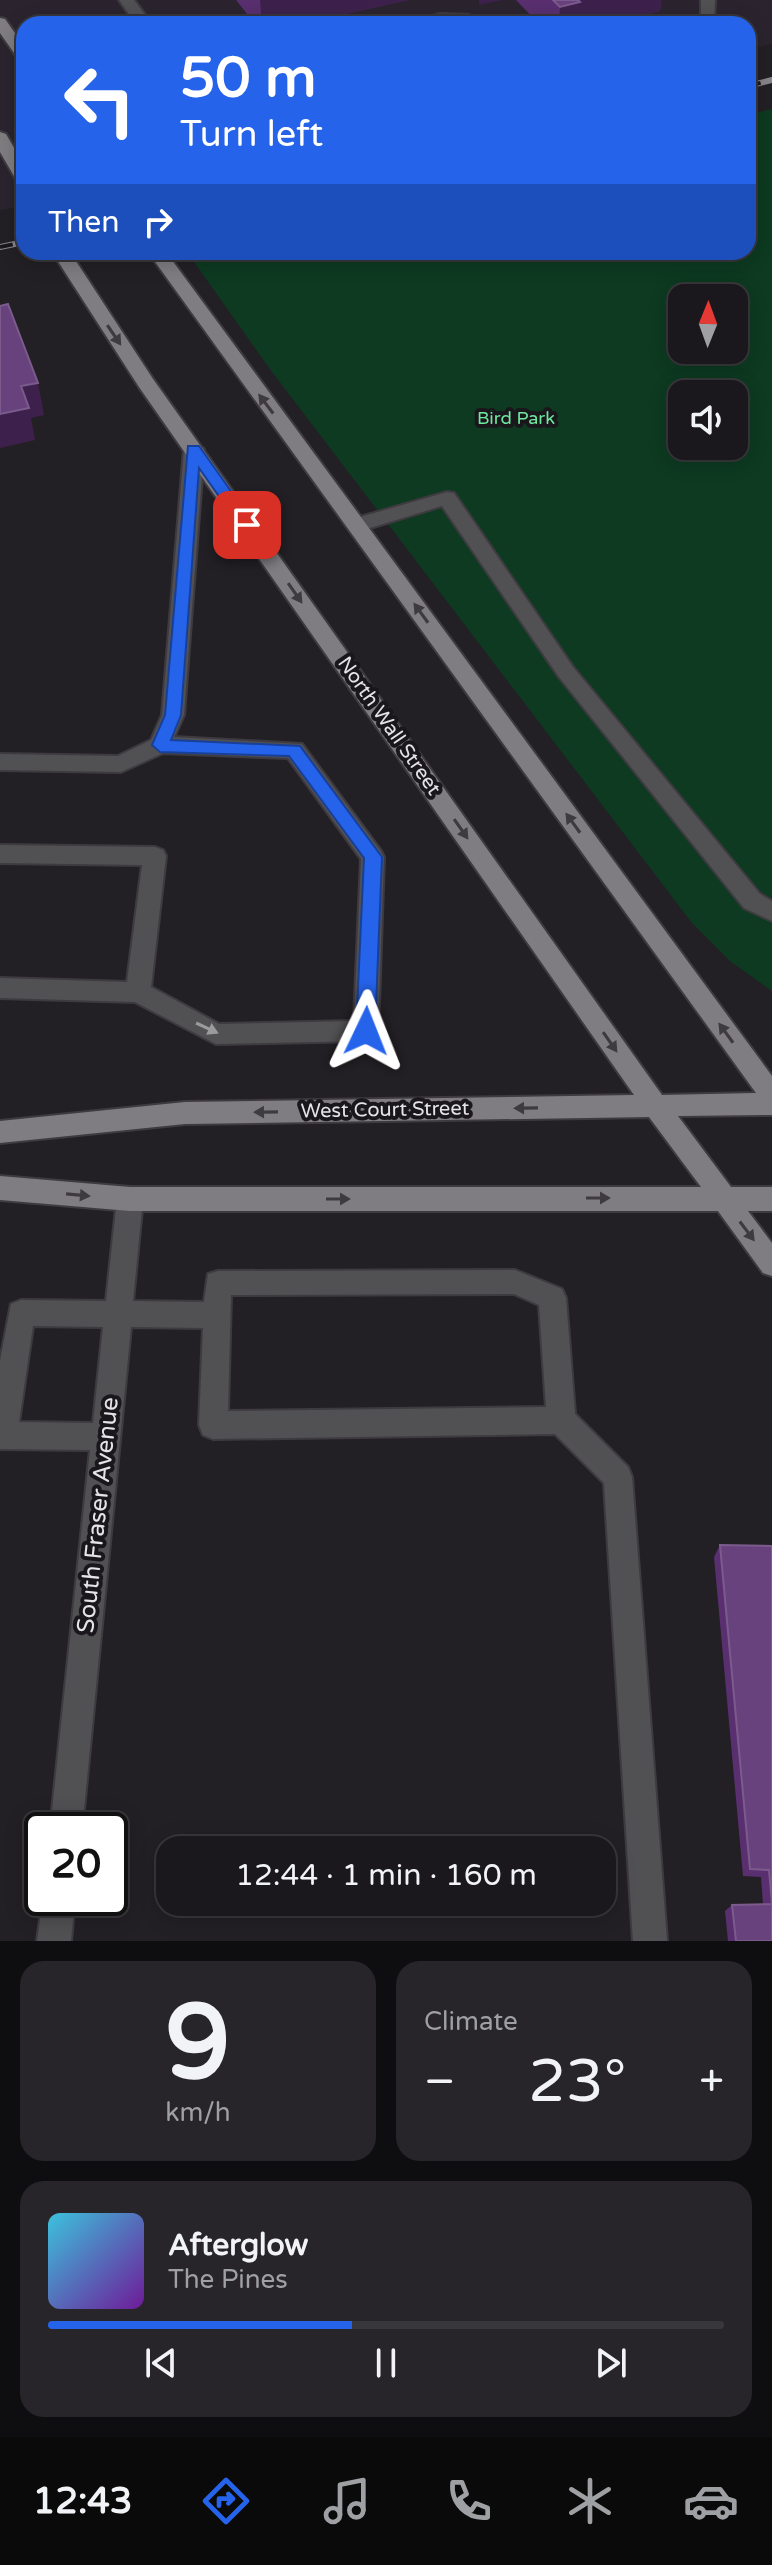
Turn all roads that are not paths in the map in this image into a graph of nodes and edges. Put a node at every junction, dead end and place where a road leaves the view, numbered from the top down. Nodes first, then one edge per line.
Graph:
1 (0, 22) edge
2 (16, 45) edge
3 (0, 137) edge
4 (16, 166) edge
5 (66, 260) edge
6 (163, 260) edge
7 (194, 449) junction
8 (357, 525) junction
9 (160, 745) junction
10 (0, 762) edge
11 (0, 854) edge
12 (772, 912) edge
13 (0, 988) edge
14 (138, 992) junction
15 (772, 1096) edge
16 (772, 1104) edge
17 (656, 1106) junction
18 (0, 1132) edge
19 (0, 1188) edge
20 (722, 1197) junction
21 (130, 1199) junction
22 (772, 1199) edge
23 (772, 1264) edge
24 (118, 1314) junction
25 (217, 1315) junction
26 (561, 1420) junction
27 (2, 1435) edge
28 (106, 1437) junction
29 (68, 1812) edge
30 (57, 1916) edge
31 (54, 1941) edge
32 (650, 1941) edge

1 - 2 main road
3 - 4 main road
5 -> 7 main road, North Wall Street
8 -> 6 main road
7 - 9 street
7 -> 17 main road, North Wall Street
8 - 12 street
15 -> 8 main road
9 - 10 street
14 -> 9 street
11 - 14 street
13 - 14 street
16 - 17 main road, West Court Street
17 -> 18 main road, West Court Street
17 - 20 main road, North Wall Street
19 -> 21 main road
21 -> 20 main road
20 - 22 main road
20 -> 23 main road, North Wall Street
21 - 24 street, South Fraser Avenue
24 - 25 street
24 - 27 street
24 - 28 street, South Fraser Avenue
25 - 26 street
25 - 26 street
26 - 32 street
27 - 28 street
28 - 29 street, South Fraser Avenue
30 - 31 street

